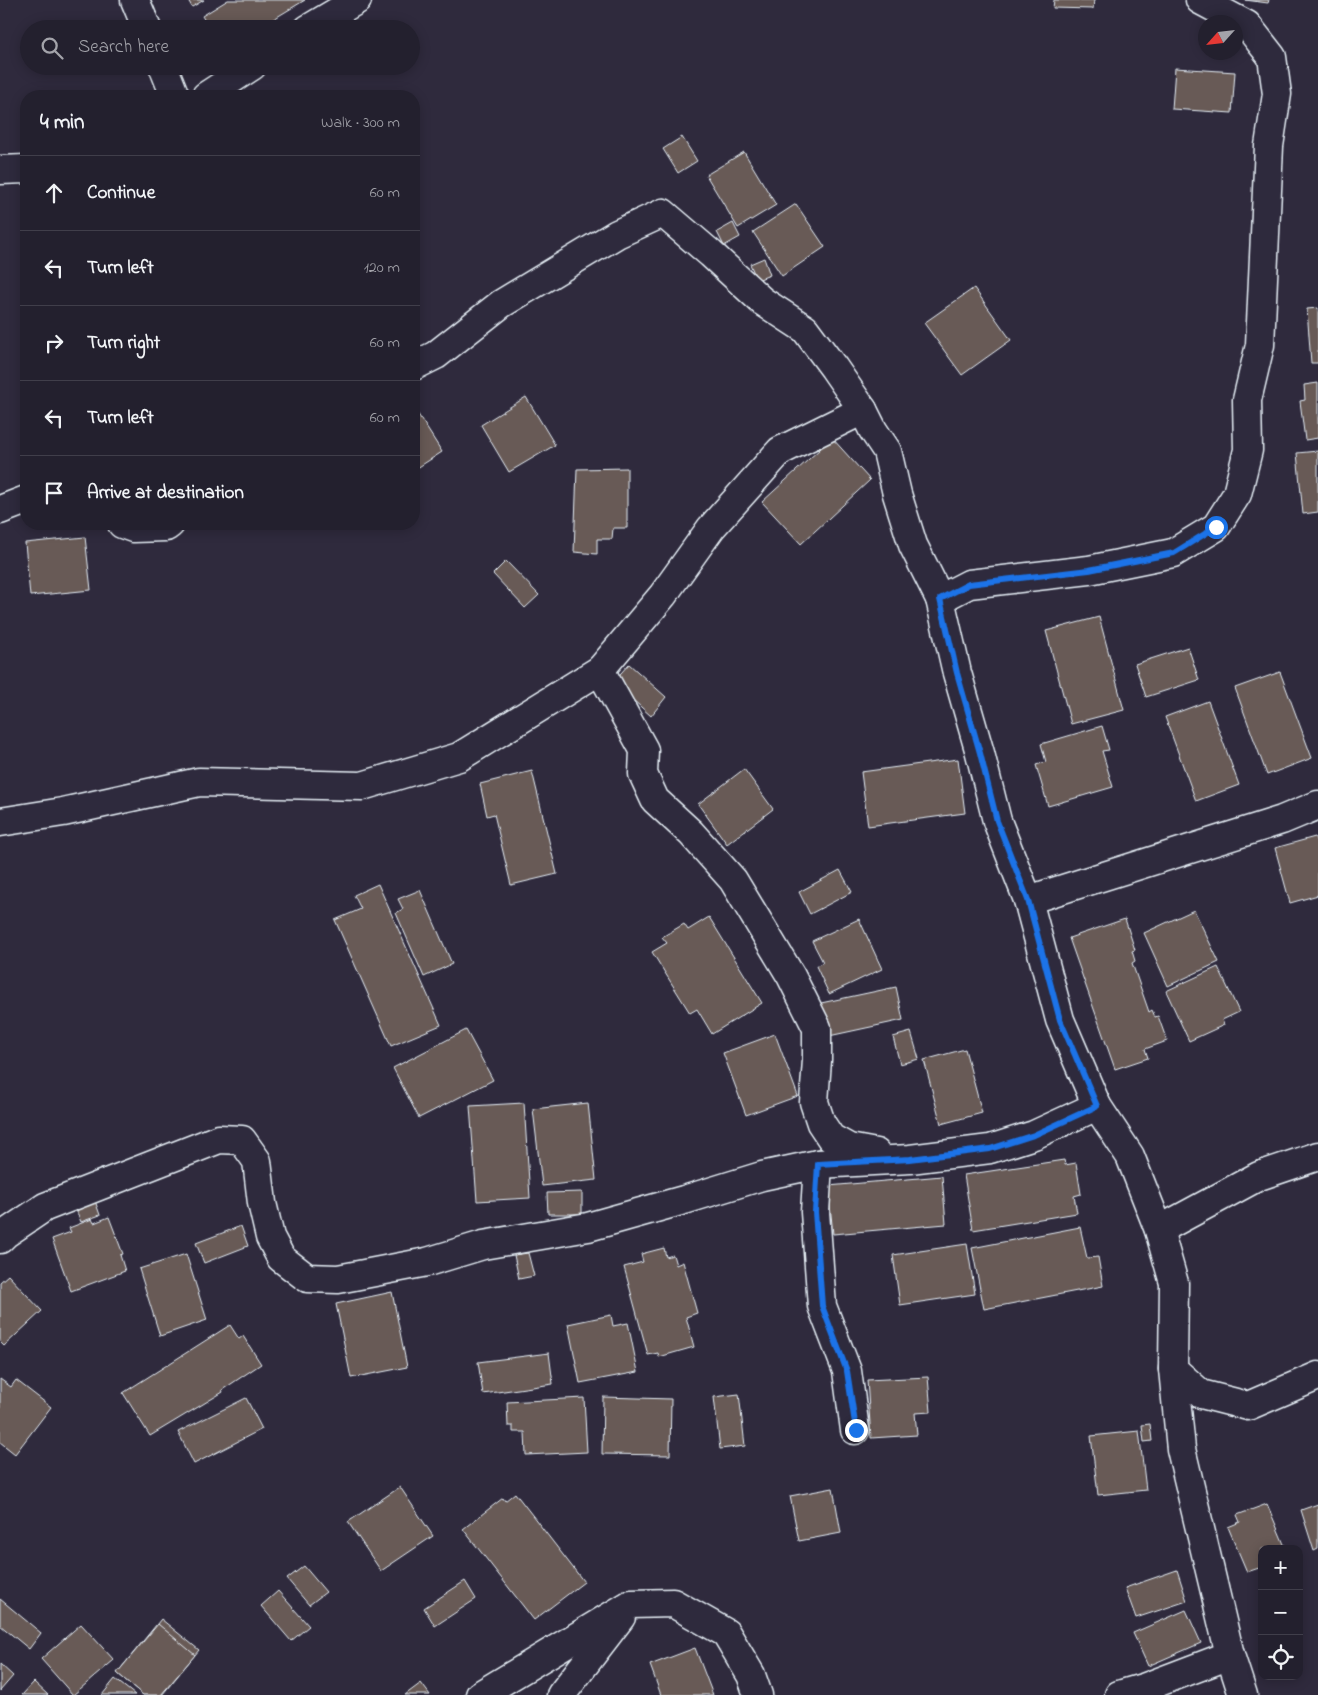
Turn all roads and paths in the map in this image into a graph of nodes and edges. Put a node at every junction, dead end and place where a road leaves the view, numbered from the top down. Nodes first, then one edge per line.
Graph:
1 (135, 0) edge
2 (357, 0) edge
3 (1200, 0) edge
4 (143, 20) edge
5 (323, 20) edge
6 (167, 75) edge
7 (238, 75) edge
8 (173, 90) edge
9 (215, 90) edge
10 (20, 169) edge
11 (0, 170) edge
12 (420, 363) edge
13 (863, 410) junction
14 (20, 502) edge
15 (0, 510) edge
16 (940, 599) junction
17 (600, 670) junction
18 (1318, 805) edge
19 (0, 822) edge
20 (1028, 900) junction
21 (1097, 1106) junction
22 (1318, 1156) edge
23 (910, 1159) junction
24 (818, 1164) junction
25 (1159, 1230) junction
26 (0, 1239) edge
27 (1173, 1369) junction
28 (1318, 1376) edge
29 (856, 1430) dead end
30 (631, 1604) junction
31 (1230, 1655) junction
32 (480, 1695) edge
33 (561, 1695) edge
34 (758, 1695) edge
35 (1120, 1695) edge
36 (1243, 1695) edge

1 - 4 street
2 - 5 street
3 - 16 street
6 - 8 street
7 - 9 street
10 - 11 street
12 - 13 street
13 - 16 street
13 - 17 street
14 - 15 street
16 - 20 street
17 - 19 street
17 - 23 street
18 - 20 street
20 - 21 street
21 - 23 street
21 - 25 street
22 - 25 street
23 - 24 street
24 - 26 street
24 - 29 street
25 - 27 street
27 - 28 street
27 - 31 street
30 - 32 street
30 - 33 street
30 - 34 street
31 - 35 street
31 - 36 street

